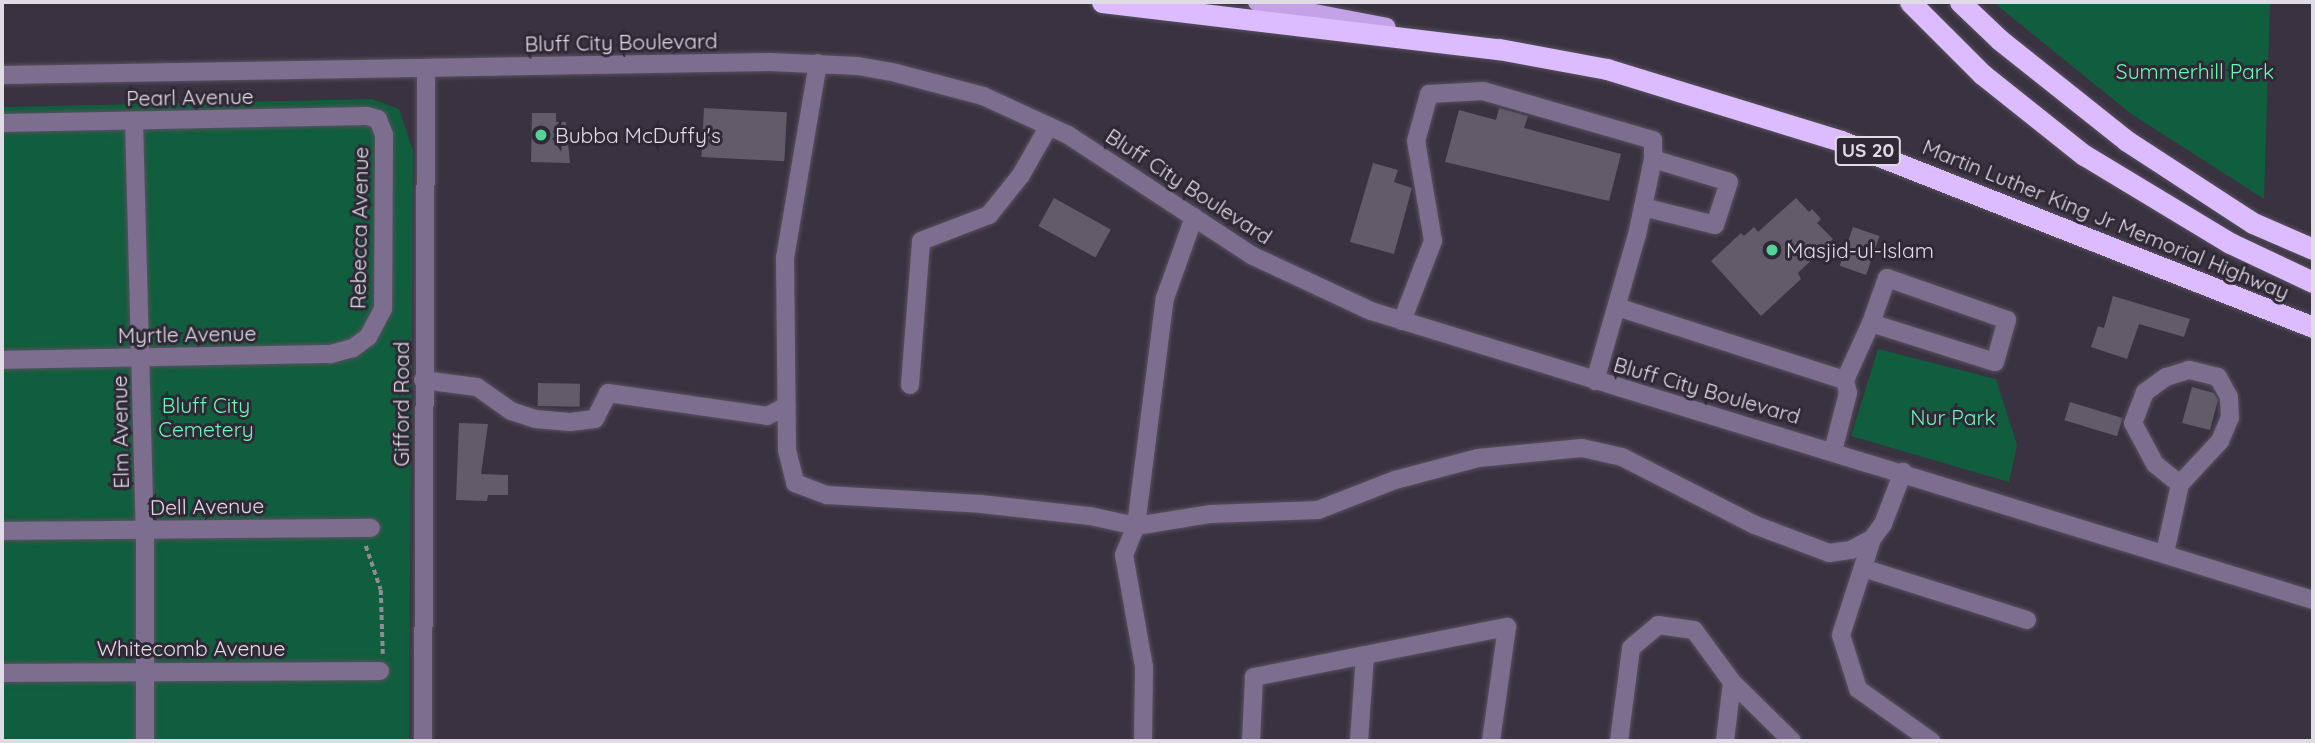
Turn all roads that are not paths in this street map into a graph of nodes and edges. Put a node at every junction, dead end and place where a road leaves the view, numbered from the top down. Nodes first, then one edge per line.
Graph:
1 (1102, 2) edge
2 (1257, 2) edge
3 (1910, 2) edge
4 (1960, 2) edge
5 (1499, 49) junction
6 (818, 63) junction
7 (426, 68) junction
8 (2, 75) edge
9 (378, 119) joint
10 (134, 121) junction
11 (2, 123) edge
12 (1049, 126) junction
13 (1653, 159) junction
14 (1643, 208) junction
15 (1194, 217) junction
16 (2313, 249) edge
17 (2313, 282) edge
18 (1617, 307) junction
19 (1402, 321) junction
20 (1871, 323) junction
21 (2313, 327) edge
22 (368, 337) joint
23 (141, 357) junction
24 (2, 360) edge
25 (423, 380) junction
26 (1845, 380) junction
27 (1595, 381) junction
28 (910, 385) dead end
29 (786, 406) junction
30 (1833, 451) junction
31 (1903, 472) junction
32 (2180, 484) junction
33 (1136, 526) junction
34 (364, 528) road end
35 (145, 530) junction
36 (2, 531) edge
37 (1872, 539) junction
38 (2165, 552) junction
39 (1863, 568) junction
40 (2313, 600) edge
41 (2027, 620) dead end
42 (1365, 655) junction
43 (145, 671) junction
44 (380, 671) road end
45 (2, 673) edge
46 (1732, 682) junction
47 (145, 741) edge
48 (423, 741) edge
49 (1143, 741) edge
50 (1251, 741) edge
51 (1359, 741) edge
52 (1491, 741) edge
53 (1619, 741) edge
54 (1725, 741) edge
55 (1792, 741) edge
56 (1931, 741) edge

1 - 5 highway, Martin Luther King Jr Memorial Highway / US 20
2 - 5 main road
3 - 17 highway, Martin Luther King Jr Memorial Highway
4 - 16 highway
5 - 21 highway, Martin Luther King Jr Memorial Highway / US 20
6 - 7 street, Bluff City Boulevard
6 - 12 street, Bluff City Boulevard
6 - 29 street
7 - 8 street, Bluff City Boulevard
7 - 25 street, Gifford Road
9 - 10 street, Pearl Avenue
9 - 22 street, Rebecca Avenue
10 - 11 street, Pearl Avenue
10 - 23 street, Elm Avenue
12 - 15 street, Bluff City Boulevard
12 - 28 street
13 - 14 street
13 - 14 street
13 - 19 street
14 - 18 street
15 - 19 street, Bluff City Boulevard
15 - 33 street
18 - 26 street
18 - 27 street
19 - 27 street, Bluff City Boulevard
20 - 20 street
20 - 26 street
22 - 23 street, Myrtle Avenue
23 - 24 street, Myrtle Avenue
23 - 35 street, Elm Avenue
25 - 29 street
25 - 48 street, Gifford Road
26 - 30 street
27 - 30 street, Bluff City Boulevard
29 - 33 street
30 - 31 street, Bluff City Boulevard
31 - 37 street
31 - 38 street, Bluff City Boulevard
32 - 32 street
32 - 38 street
33 - 37 street
33 - 49 street
34 - 35 street, Dell Avenue
35 - 36 street, Dell Avenue
35 - 43 street, Elm Avenue
37 - 39 street
38 - 40 street, Bluff City Boulevard
39 - 41 street
39 - 56 street
42 - 50 street
42 - 51 street
42 - 52 street
43 - 44 street, Whitecomb Avenue
43 - 45 street, Whitecomb Avenue
43 - 47 street, Elm Avenue
46 - 53 street
46 - 54 street
46 - 55 street

